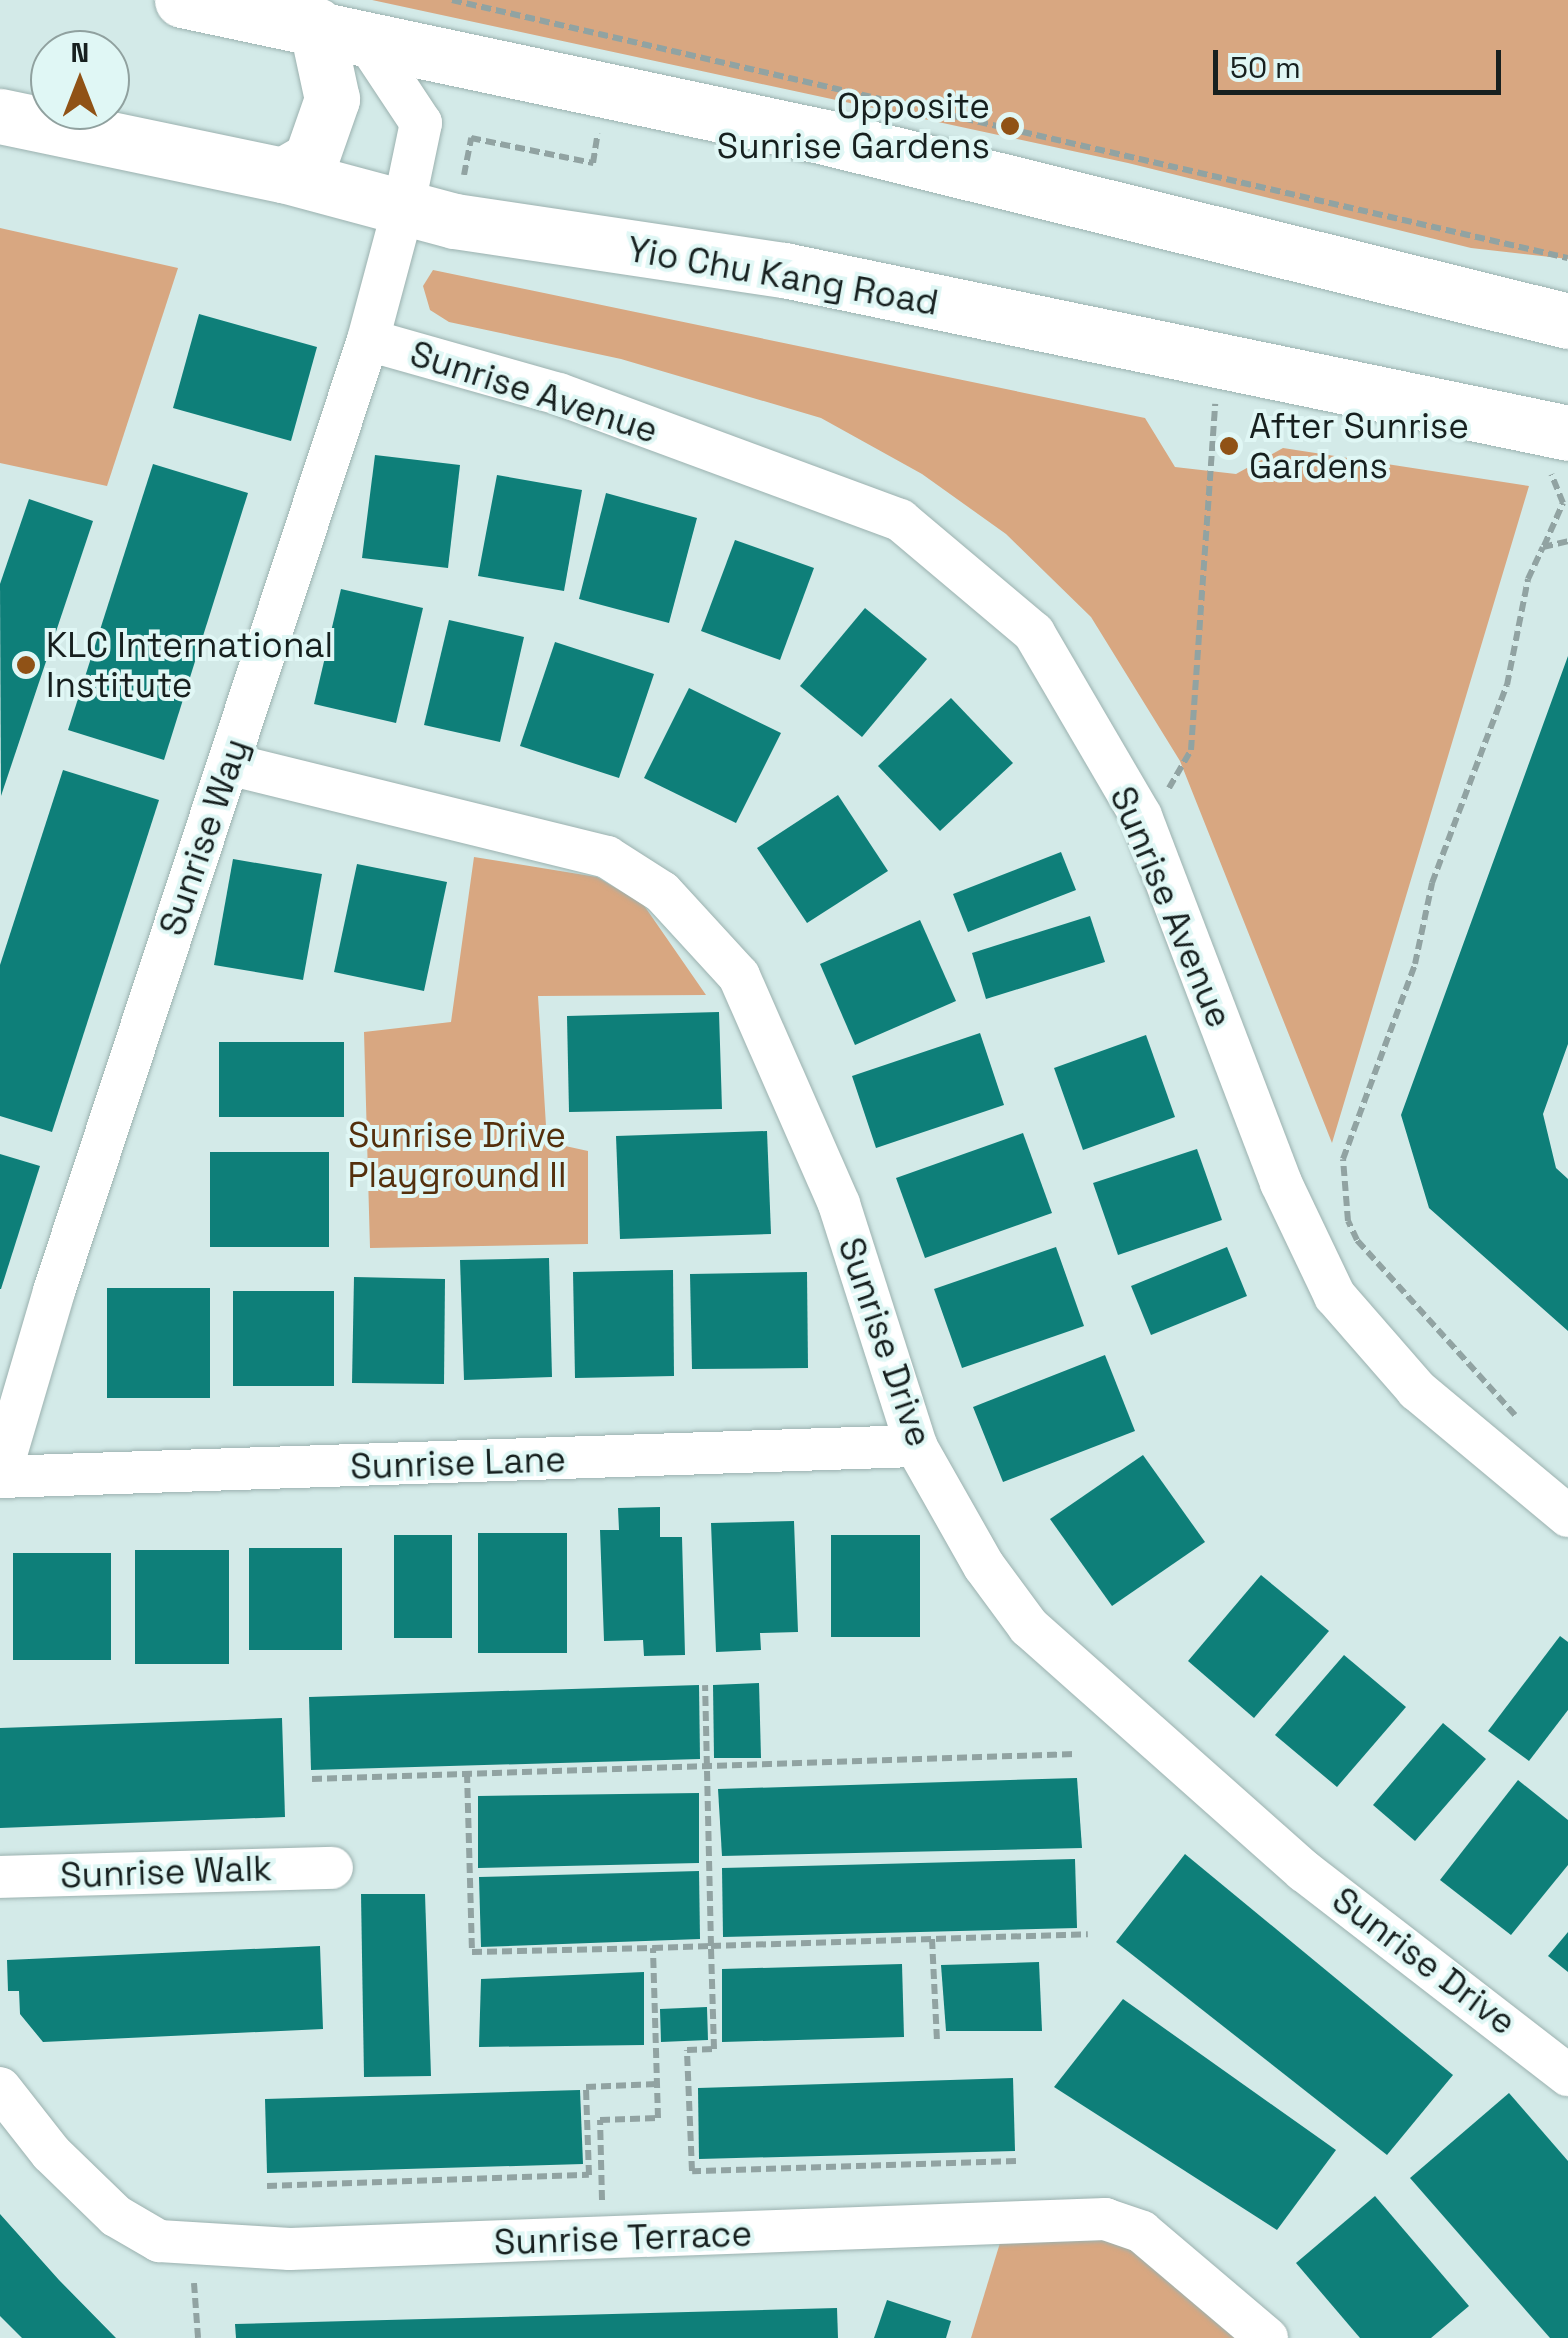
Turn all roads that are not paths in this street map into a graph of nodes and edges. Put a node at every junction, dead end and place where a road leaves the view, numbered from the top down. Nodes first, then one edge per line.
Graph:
1 (182, 0) edge
2 (340, 31) junction
3 (0, 116) edge
4 (283, 175) junction
5 (404, 210) junction
6 (1568, 320) edge
7 (368, 340) junction
8 (1559, 451) edge
9 (229, 764) junction
10 (916, 1446) junction
11 (0, 1476) edge
12 (1568, 1516) edge
13 (332, 1868) dead end
14 (0, 1877) edge
15 (1568, 2074) edge
16 (0, 2088) edge
17 (1267, 2338) edge

1 - 2 main road
2 - 4 main road
2 - 5 street, Sunrise Way
2 - 6 main road
3 - 4 main road, Yio Chu Kang Road
4 - 5 main road, Yio Chu Kang Road
5 - 7 street, Sunrise Way
5 - 8 main road, Yio Chu Kang Road
7 - 9 street, Sunrise Way
7 - 12 street, Sunrise Avenue
9 - 10 street, Sunrise Drive
9 - 11 street, Sunrise Way
10 - 11 street, Sunrise Lane
10 - 15 street, Sunrise Drive
13 - 14 street, Sunrise Walk
16 - 17 street, Sunrise Terrace

